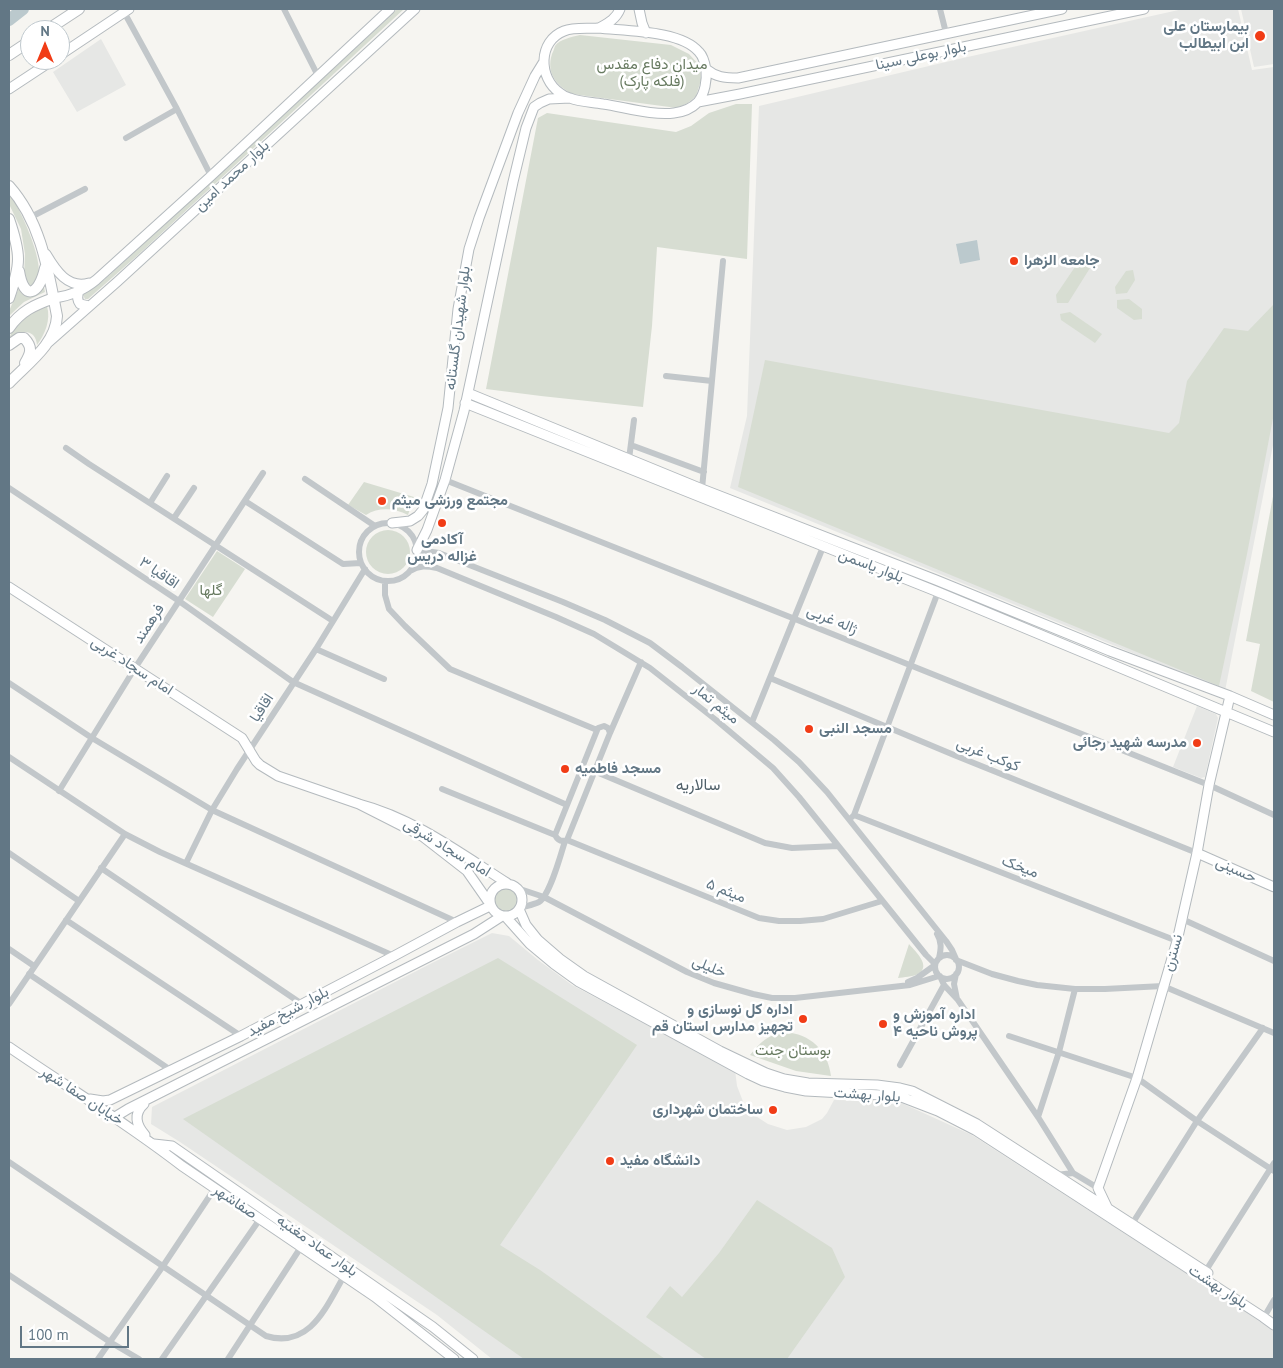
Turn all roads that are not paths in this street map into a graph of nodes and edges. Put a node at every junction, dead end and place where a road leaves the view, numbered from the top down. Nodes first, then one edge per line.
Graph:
1 (79, 9) edge
2 (284, 9) edge
3 (390, 9) edge
4 (415, 9) edge
5 (620, 9) edge
6 (639, 9) edge
7 (940, 9) edge
8 (1062, 9) edge
9 (1144, 9) edge
10 (127, 10) edge
11 (62, 20) edge
12 (598, 28) junction
13 (646, 33) junction
14 (946, 33) junction
15 (20, 48) edge
16 (70, 48) edge
17 (9, 55) edge
18 (543, 63) junction
19 (706, 69) junction
20 (38, 70) edge
21 (318, 76) junction
22 (9, 89) edge
23 (570, 98) junction
24 (698, 102) junction
25 (177, 110) junction
26 (126, 138) dead end
27 (211, 176) junction
28 (9, 186) edge
29 (85, 189) dead end
30 (31, 217) junction
31 (9, 219) edge
32 (42, 247) junction
33 (723, 261) dead end
34 (46, 264) junction
35 (18, 267) junction
36 (96, 280) junction
37 (79, 290) junction
38 (9, 298) edge
39 (54, 298) junction
40 (89, 306) junction
41 (9, 328) edge
42 (49, 342) junction
43 (9, 345) edge
44 (19, 372) junction
45 (666, 376) dead end
46 (712, 381) junction
47 (9, 383) edge
48 (468, 393) junction
49 (485, 400) junction
50 (465, 403) junction
51 (481, 410) junction
52 (634, 420) dead end
53 (631, 445) junction
54 (66, 448) dead end
55 (629, 459) junction
56 (704, 472) junction
57 (263, 473) dead end
58 (167, 476) dead end
59 (305, 479) dead end
60 (445, 480) junction
61 (9, 488) edge
62 (194, 488) dead end
63 (700, 493) junction
64 (245, 501) junction
65 (150, 503) junction
66 (174, 518) junction
67 (392, 523) junction
68 (376, 526) junction
69 (216, 545) junction
70 (823, 547) junction
71 (417, 551) junction
72 (363, 566) junction
73 (410, 571) junction
74 (385, 580) junction
75 (9, 587) edge
76 (938, 592) junction
77 (179, 601) junction
78 (794, 619) junction
79 (333, 621) junction
80 (316, 649) junction
81 (641, 662) junction
82 (911, 666) junction
83 (135, 668) junction
84 (770, 678) junction
85 (384, 679) dead end
86 (294, 682) junction
87 (9, 683) edge
88 (1230, 696) junction
89 (1227, 712) junction
90 (1274, 715) edge
91 (752, 722) junction
92 (888, 726) junction
93 (597, 730) junction
94 (1274, 732) edge
95 (610, 733) junction
96 (92, 738) junction
97 (250, 750) junction
98 (9, 757) edge
99 (594, 771) junction
100 (1209, 786) junction
101 (59, 790) junction
102 (442, 790) dead end
103 (359, 804) junction
104 (567, 805) junction
105 (212, 810) junction
106 (1274, 815) edge
107 (851, 817) junction
108 (125, 834) junction
109 (555, 835) junction
110 (566, 840) junction
111 (838, 846) junction
112 (9, 853) edge
113 (1197, 853) junction
114 (186, 864) junction
115 (101, 868) junction
116 (507, 884) junction
117 (517, 888) junction
118 (1274, 888) edge
119 (544, 897) junction
120 (79, 901) junction
121 (882, 901) junction
122 (490, 905) junction
123 (520, 909) junction
124 (504, 916) junction
125 (925, 916) junction
126 (1182, 919) junction
127 (66, 920) junction
128 (457, 922) junction
129 (1177, 941) junction
130 (9, 949) edge
131 (394, 956) junction
132 (1274, 961) edge
133 (936, 963) junction
134 (957, 965) junction
135 (34, 966) junction
136 (29, 974) junction
137 (939, 976) junction
138 (944, 985) junction
139 (1163, 986) junction
140 (880, 989) junction
141 (1075, 989) junction
142 (958, 1000) junction
143 (9, 1004) edge
144 (302, 1004) junction
145 (1263, 1028) junction
146 (1274, 1033) edge
147 (241, 1036) junction
148 (1009, 1036) dead end
149 (9, 1047) edge
150 (1059, 1052) junction
151 (900, 1065) dead end
152 (172, 1071) junction
153 (1137, 1078) junction
154 (81, 1096) junction
155 (116, 1098) junction
156 (151, 1098) junction
157 (128, 1109) junction
158 (115, 1117) junction
159 (1038, 1117) junction
160 (1197, 1121) junction
161 (154, 1144) junction
162 (9, 1162) edge
163 (1273, 1168) edge
164 (1073, 1173) junction
165 (1056, 1175) junction
166 (215, 1188) junction
167 (1098, 1188) junction
168 (1107, 1208) junction
169 (260, 1219) junction
170 (1132, 1224) junction
171 (301, 1247) junction
172 (163, 1266) junction
173 (1206, 1272) junction
174 (9, 1275) edge
175 (344, 1276) junction
176 (207, 1295) junction
177 (1274, 1300) edge
178 (1271, 1315) edge
179 (250, 1325) junction
180 (1274, 1325) edge
181 (110, 1342) junction
182 (98, 1359) edge
183 (139, 1359) edge
184 (162, 1359) edge
185 (228, 1359) edge
186 (454, 1359) edge
187 (473, 1359) edge

1 - 11 main road
2 - 21 street
3 - 21 street, بلوار محمد امین
4 - 40 street, بلوار محمد امین
5 - 12 street
6 - 13 street
7 - 14 street
8 - 14 street, بلوار بوعلی سینا
9 - 24 street, بلوار بوعلی سینا
10 - 16 street
10 - 25 street
12 - 13 street
12 - 18 street
13 - 19 street
14 - 19 street, بلوار بوعلی سینا
15 - 17 main road
18 - 23 street
18 - 67 street, بلوار شهیدان گلستانه
19 - 24 street
20 - 22 street
21 - 27 street, بلوار محمد امین
23 - 24 street, بلوار بوعلی سینا
23 - 48 street, بلوار شهیدان گلستانه
25 - 26 street
25 - 27 street
27 - 36 street, بلوار محمد امین
28 - 30 main road
29 - 30 street
30 - 32 main road
31 - 35 main road
32 - 34 main road
32 - 36 street
33 - 46 street
34 - 35 main road
34 - 39 main road
35 - 38 main road
36 - 37 street, بلوار محمد امین
37 - 39 street, بلوار محمد امین
37 - 40 street
39 - 41 main road
39 - 42 main road
40 - 42 street, بلوار محمد امین
42 - 44 main road
43 - 44 main road
44 - 47 main road
45 - 46 street
46 - 56 street
48 - 49 street, بلوار یاسمن
48 - 50 street, بلوار شهیدان گلستانه
49 - 51 street
49 - 55 street, بلوار یاسمن
50 - 51 street, بلوار یاسمن
50 - 60 street, بلوار شهیدان گلستانه
51 - 63 street, بلوار یاسمن
52 - 53 street
53 - 55 street
53 - 56 street
54 - 65 street
55 - 63 street, بلوار یاسمن
56 - 63 street
57 - 64 street, فرهمند
58 - 65 street
59 - 68 street
60 - 71 street, بلوار شهیدان گلستانه
60 - 78 street, ژاله غربی
61 - 77 street, اقاقیا ۳
62 - 66 street
63 - 70 street, بلوار یاسمن
63 - 88 street, بلوار یاسمن
64 - 69 street, فرهمند
64 - 72 street
65 - 66 street
66 - 69 street
67 - 68 street
67 - 71 street
68 - 72 street
69 - 77 street, فرهمند
69 - 79 street
70 - 76 street, بلوار یاسمن
70 - 78 street
71 - 73 street
71 - 91 street, میثم تمار
72 - 74 street
72 - 79 street, اقاقیا
73 - 74 street
73 - 81 street, میثم تمار
74 - 93 street
75 - 83 street, امام سجاد غربی
76 - 82 street
76 - 89 street, بلوار یاسمن
77 - 83 street, فرهمند
77 - 86 street, اقاقیا ۳
78 - 82 street, ژاله غربی
78 - 84 street
79 - 80 street, اقاقیا
80 - 85 street
80 - 86 street, اقاقیا
81 - 95 street
81 - 111 street, میثم تمار
82 - 92 street
82 - 100 street, ژاله غربی
83 - 96 street, فرهمند
83 - 97 street, امام سجاد غربی
84 - 91 street
84 - 92 street, کوکب غربی
86 - 97 street, اقاقیا
86 - 104 street, اقاقیا ۳
87 - 96 street
88 - 89 street, نسترن
88 - 90 street, بلوار یاسمن
89 - 94 street, بلوار یاسمن
89 - 100 street, نسترن
91 - 107 street, میثم تمار
92 - 107 street
92 - 113 street, کوکب غربی
93 - 95 street
93 - 104 street
95 - 99 street
96 - 101 street, فرهمند
96 - 105 street
97 - 103 street, امام سجاد شرقی
97 - 105 street, اقاقیا
98 - 101 street
99 - 110 street
99 - 111 street
100 - 106 street, ژاله غربی
100 - 113 street, نسترن
101 - 108 street
102 - 109 street, میثم ۵
103 - 116 street, امام سجاد شرقی
103 - 122 street, امام سجاد شرقی
104 - 109 street
105 - 114 street, اقاقیا
105 - 128 street
107 - 125 street, میثم تمار
107 - 129 street, میخک
108 - 114 street
108 - 115 street
109 - 110 street, میثم ۵
110 - 119 street
110 - 121 street, میثم ۵
111 - 121 street, میثم تمار
112 - 120 street
113 - 118 street, حسینی
113 - 126 street, نسترن
114 - 131 street
115 - 120 street
115 - 144 street
116 - 117 street
116 - 122 street
117 - 119 street, خلیلی
117 - 123 street
119 - 123 street
119 - 140 street, خلیلی
120 - 127 street
121 - 133 street, میثم تمار
122 - 124 street
122 - 128 street, بلوار شیخ مفید
123 - 124 street
123 - 165 street, بلوار بهشت
124 - 156 street, بلوار شیخ مفید
124 - 180 street, بلوار بهشت
125 - 133 street
125 - 134 street
126 - 129 street, نسترن
126 - 132 street
127 - 135 street
127 - 147 street
128 - 131 street, بلوار شیخ مفید
129 - 139 street, نسترن
130 - 135 street
131 - 144 street, بلوار شیخ مفید
133 - 134 street
133 - 137 street
133 - 140 street
134 - 137 street
134 - 141 street
134 - 142 street
135 - 136 street
136 - 143 street
136 - 152 street
137 - 138 street
137 - 140 street
138 - 142 street
138 - 151 street
139 - 141 street
139 - 145 street
139 - 153 street, نسترن
141 - 150 street
142 - 159 street
144 - 147 street, بلوار شیخ مفید
145 - 146 street
145 - 160 street
147 - 152 street, بلوار شیخ مفید
148 - 150 street
149 - 154 street, خیابان صفا شهر
150 - 153 street
150 - 159 street
152 - 155 street, بلوار شیخ مفید
153 - 160 street
153 - 167 street, نسترن
154 - 155 street, بلوار شیخ مفید
154 - 158 street, خیابان صفا شهر
155 - 157 street
156 - 157 street, بلوار شیخ مفید
156 - 161 street
157 - 158 street, بلوار شیخ مفید
158 - 161 street, خیابان صفا شهر
159 - 164 street
160 - 163 street
160 - 170 street
161 - 166 street, صفاشهر
161 - 187 street, بلوار عماد مغنیه
162 - 172 street
163 - 173 street
164 - 165 street
164 - 167 street
165 - 168 street, بلوار بهشت
166 - 169 street, صفاشهر
166 - 172 street
167 - 168 street
168 - 170 street, بلوار بهشت
169 - 171 street, صفاشهر
169 - 176 street
170 - 173 street, بلوار بهشت
171 - 175 street, صفاشهر
171 - 179 street
172 - 176 street
172 - 181 street
173 - 178 street, بلوار بهشت
174 - 181 street
175 - 179 street
175 - 186 street, صفاشهر
176 - 179 street
176 - 184 street
177 - 178 street
179 - 185 street
181 - 182 street
181 - 183 street

